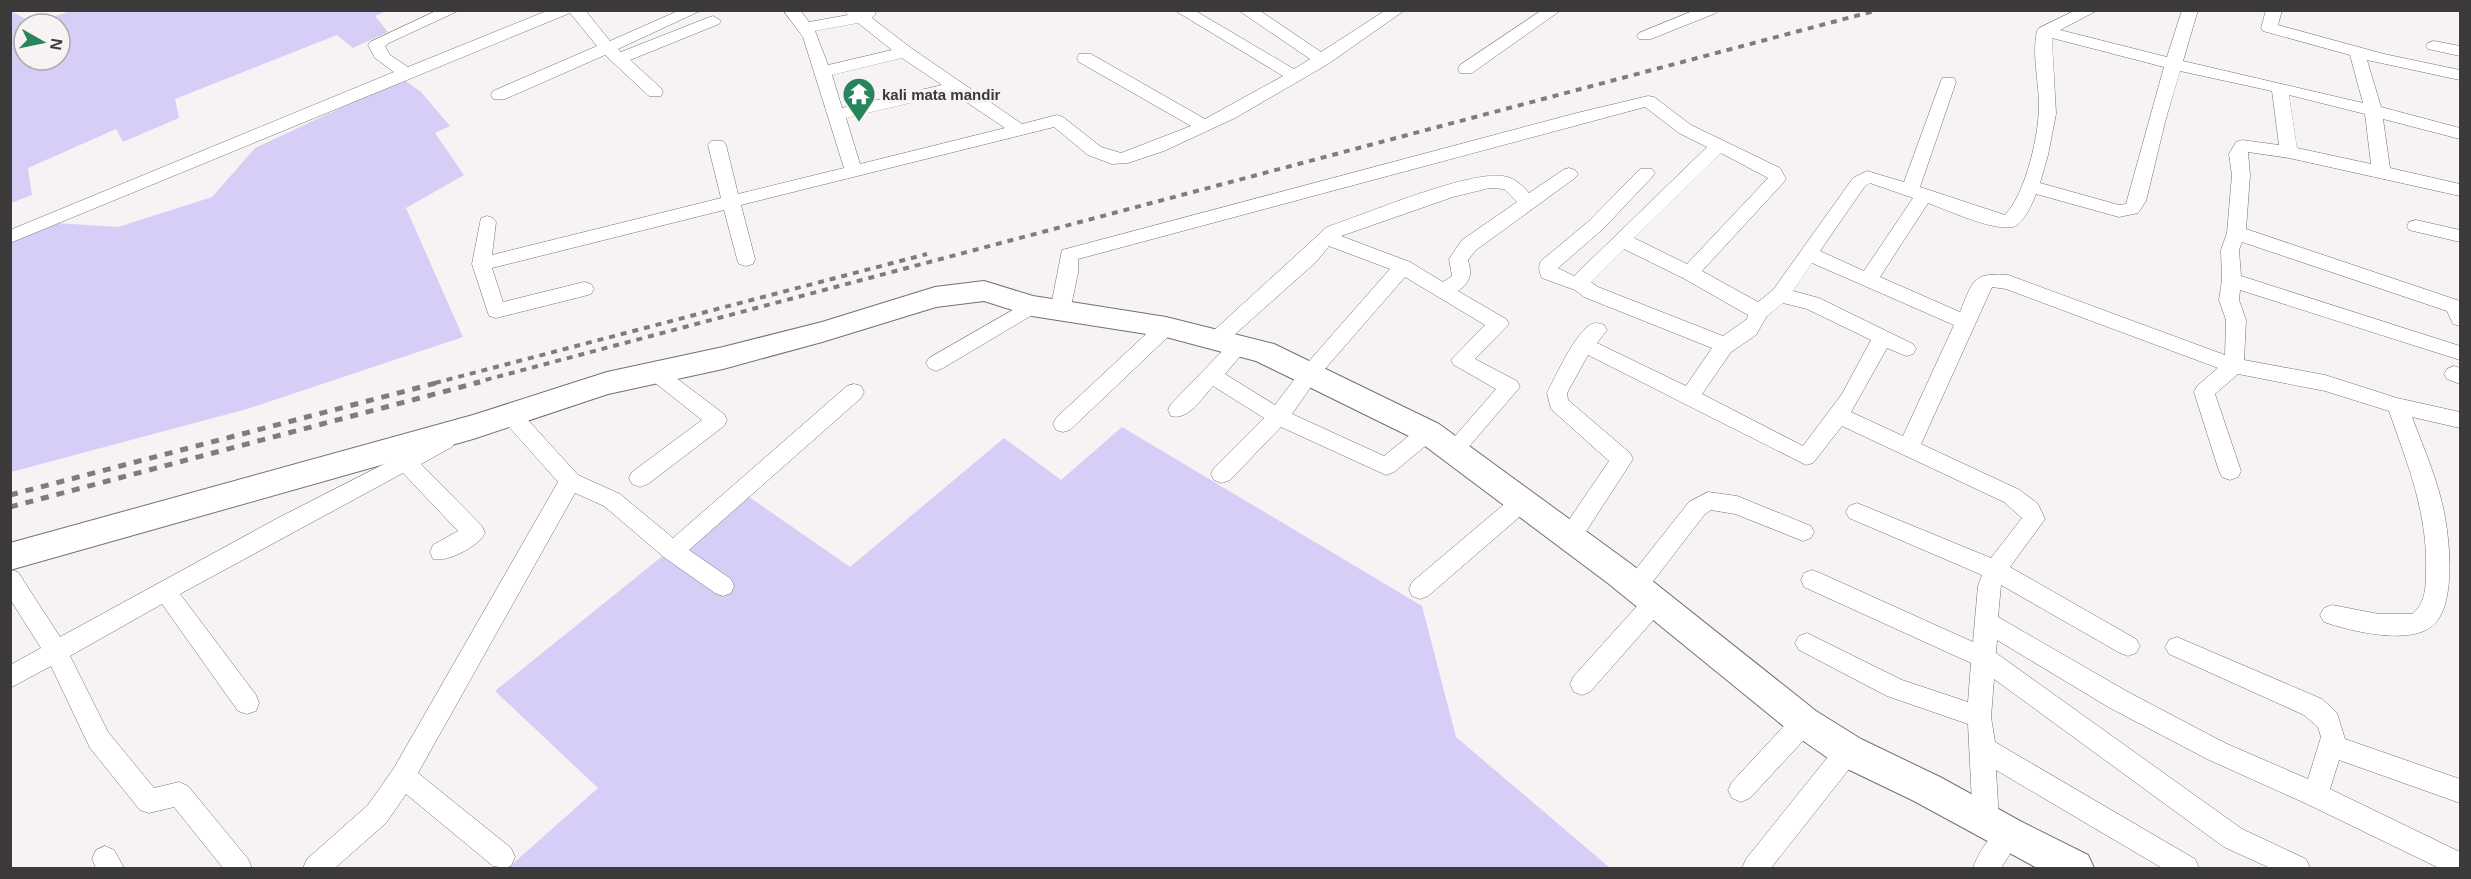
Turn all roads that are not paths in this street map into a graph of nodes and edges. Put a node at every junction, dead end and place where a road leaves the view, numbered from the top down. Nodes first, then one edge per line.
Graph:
1 (452, 10) edge
2 (564, 10) edge
3 (576, 10) edge
4 (694, 10) edge
5 (791, 10) edge
6 (1182, 10) edge
7 (1246, 10) edge
8 (1396, 10) edge
9 (1552, 10) edge
10 (1710, 10) edge
11 (2090, 10) edge
12 (2190, 10) edge
13 (2274, 10) edge
14 (861, 13) edge
15 (713, 21) dead end
16 (805, 28) junction
17 (2045, 31) junction
18 (1645, 36) dead end
19 (2434, 46) dead end
20 (606, 47) junction
21 (2460, 51) edge
22 (904, 52) junction
23 (2357, 52) junction
24 (1085, 58) dead end
25 (619, 60) junction
26 (1322, 60) junction
27 (2173, 64) junction
28 (1466, 69) dead end
29 (822, 72) junction
30 (408, 74) junction
31 (2460, 75) edge
32 (1294, 76) junction
33 (1948, 82) dead end
34 (954, 87) junction
35 (2280, 87) junction
36 (655, 92) dead end
37 (499, 96) dead end
38 (2373, 110) junction
39 (836, 115) junction
40 (1204, 126) junction
41 (1019, 130) junction
42 (2460, 132) edge
43 (717, 145) dead end
44 (1719, 145) junction
45 (2289, 152) junction
46 (2381, 170) junction
47 (854, 172) junction
48 (1646, 173) dead end
49 (1569, 174) dead end
50 (2031, 186) junction
51 (2460, 190) edge
52 (1917, 193) junction
53 (732, 202) junction
54 (1527, 203) junction
55 (487, 222) dead end
56 (2416, 226) dead end
57 (2236, 233) junction
58 (2460, 236) edge
59 (10, 237) edge
60 (1326, 238) junction
61 (1622, 240) junction
62 (1809, 254) junction
63 (746, 259) dead end
64 (481, 264) junction
65 (1403, 267) junction
66 (1690, 273) junction
67 (1868, 280) junction
68 (2232, 280) junction
69 (1581, 284) junction
70 (584, 289) dead end
71 (1444, 291) junction
72 (1780, 295) junction
73 (1046, 309) junction
74 (1760, 312) junction
75 (2460, 320) edge
76 (1964, 322) junction
77 (1166, 327) junction
78 (1882, 337) junction
79 (1229, 342) junction
80 (1726, 345) junction
81 (1906, 349) dead end
82 (2460, 353) edge
83 (936, 363) dead end
84 (2234, 366) junction
85 (656, 373) junction
86 (1310, 373) junction
87 (1211, 375) junction
88 (854, 392) dead end
89 (1689, 397) junction
90 (2397, 406) junction
91 (1178, 410) dead end
92 (510, 414) junction
93 (1840, 416) junction
94 (1278, 417) junction
95 (2460, 420) edge
96 (1064, 424) dead end
97 (473, 427) junction
98 (1428, 432) junction
99 (1908, 448) junction
100 (1455, 450) junction
101 (406, 462) junction
102 (2230, 471) dead end
103 (1222, 474) dead end
104 (640, 478) dead end
105 (570, 481) junction
106 (1523, 501) junction
107 (1857, 512) dead end
108 (1803, 532) dead end
109 (1570, 537) junction
110 (673, 551) junction
111 (441, 552) dead end
112 (10, 556) edge
113 (1995, 570) junction
114 (10, 579) edge
115 (1812, 580) dead end
116 (723, 586) dead end
117 (1420, 589) dead end
118 (165, 591) junction
119 (1645, 594) junction
120 (2332, 615) dead end
121 (1986, 622) junction
122 (1807, 643) dead end
123 (2128, 646) dead end
124 (2177, 647) dead end
125 (56, 651) junction
126 (1982, 657) junction
127 (10, 677) edge
128 (1582, 684) dead end
129 (247, 704) dead end
130 (1979, 717) junction
131 (1804, 722) junction
132 (2331, 746) junction
133 (1983, 749) junction
134 (1848, 751) junction
135 (403, 776) junction
136 (1741, 790) dead end
137 (2460, 791) edge
138 (2316, 795) junction
139 (1998, 828) junction
140 (502, 857) dead end
141 (2460, 865) edge
142 (238, 868) edge
143 (316, 868) edge
144 (1755, 868) edge
145 (1986, 868) edge
146 (2075, 868) edge
147 (2187, 868) edge
148 (2296, 868) edge

1 - 30 street
2 - 30 street
3 - 20 street
4 - 20 street
5 - 16 street
6 - 32 street
7 - 26 street
8 - 26 street
9 - 28 street
10 - 18 street
11 - 17 street
12 - 27 street
13 - 23 street
14 - 16 street
14 - 22 street
15 - 25 street
16 - 29 street
17 - 27 street
17 - 50 street
19 - 21 street
20 - 25 street
20 - 37 street
22 - 29 street
22 - 34 street
23 - 31 street
23 - 38 street
24 - 40 street
25 - 36 street
26 - 32 street
27 - 35 street
27 - 50 street
29 - 39 street
30 - 59 street
32 - 40 street
33 - 52 street
34 - 39 street
34 - 41 street
35 - 38 street
35 - 45 street
38 - 42 street
38 - 46 street
39 - 47 street
40 - 41 street
41 - 47 street
43 - 53 street
44 - 61 street
44 - 66 street
44 - 73 street
45 - 46 street
45 - 57 street
46 - 51 street
47 - 53 street
48 - 69 street
49 - 54 street
50 - 52 street
52 - 62 street
52 - 67 street
53 - 63 street
53 - 64 street
54 - 60 street
54 - 71 street
55 - 64 street
56 - 58 street
57 - 68 street
57 - 75 street
60 - 65 street
60 - 79 street
61 - 66 street
61 - 69 street
62 - 67 street
62 - 72 street
64 - 70 street
65 - 71 street
65 - 86 street
66 - 74 street
67 - 76 street
68 - 82 street
68 - 84 street
69 - 80 street
71 - 100 street
72 - 74 street
72 - 78 street
73 - 77 street
73 - 83 street
73 - 85 street
74 - 80 street
76 - 84 street
76 - 99 street
77 - 79 street
77 - 96 street
78 - 81 street
78 - 93 street
79 - 86 street
79 - 87 street
80 - 89 street
84 - 90 street
84 - 102 street
85 - 92 street
85 - 104 street
86 - 94 street
86 - 98 street
87 - 91 street
87 - 94 street
88 - 110 street
89 - 93 street
89 - 109 street
90 - 95 street
90 - 120 street
92 - 97 street
92 - 105 street
93 - 99 street
94 - 98 street
94 - 103 street
97 - 101 street
97 - 112 street
98 - 100 street
99 - 113 street
100 - 106 street
101 - 111 street
101 - 118 street
105 - 110 street
105 - 135 street
106 - 109 street
106 - 117 street
107 - 113 street
108 - 119 street
109 - 119 street
110 - 116 street
113 - 121 street
113 - 123 street
114 - 125 street
115 - 126 street
118 - 125 street
118 - 129 street
119 - 128 street
119 - 131 street
121 - 126 street
121 - 138 street
122 - 130 street
124 - 132 street
125 - 127 street
125 - 142 street
126 - 130 street
126 - 148 street
130 - 133 street
131 - 134 street
131 - 136 street
132 - 137 street
132 - 138 street
133 - 139 street
133 - 147 street
134 - 139 street
134 - 144 street
135 - 140 street
135 - 143 street
138 - 141 street
139 - 145 street
139 - 146 street

